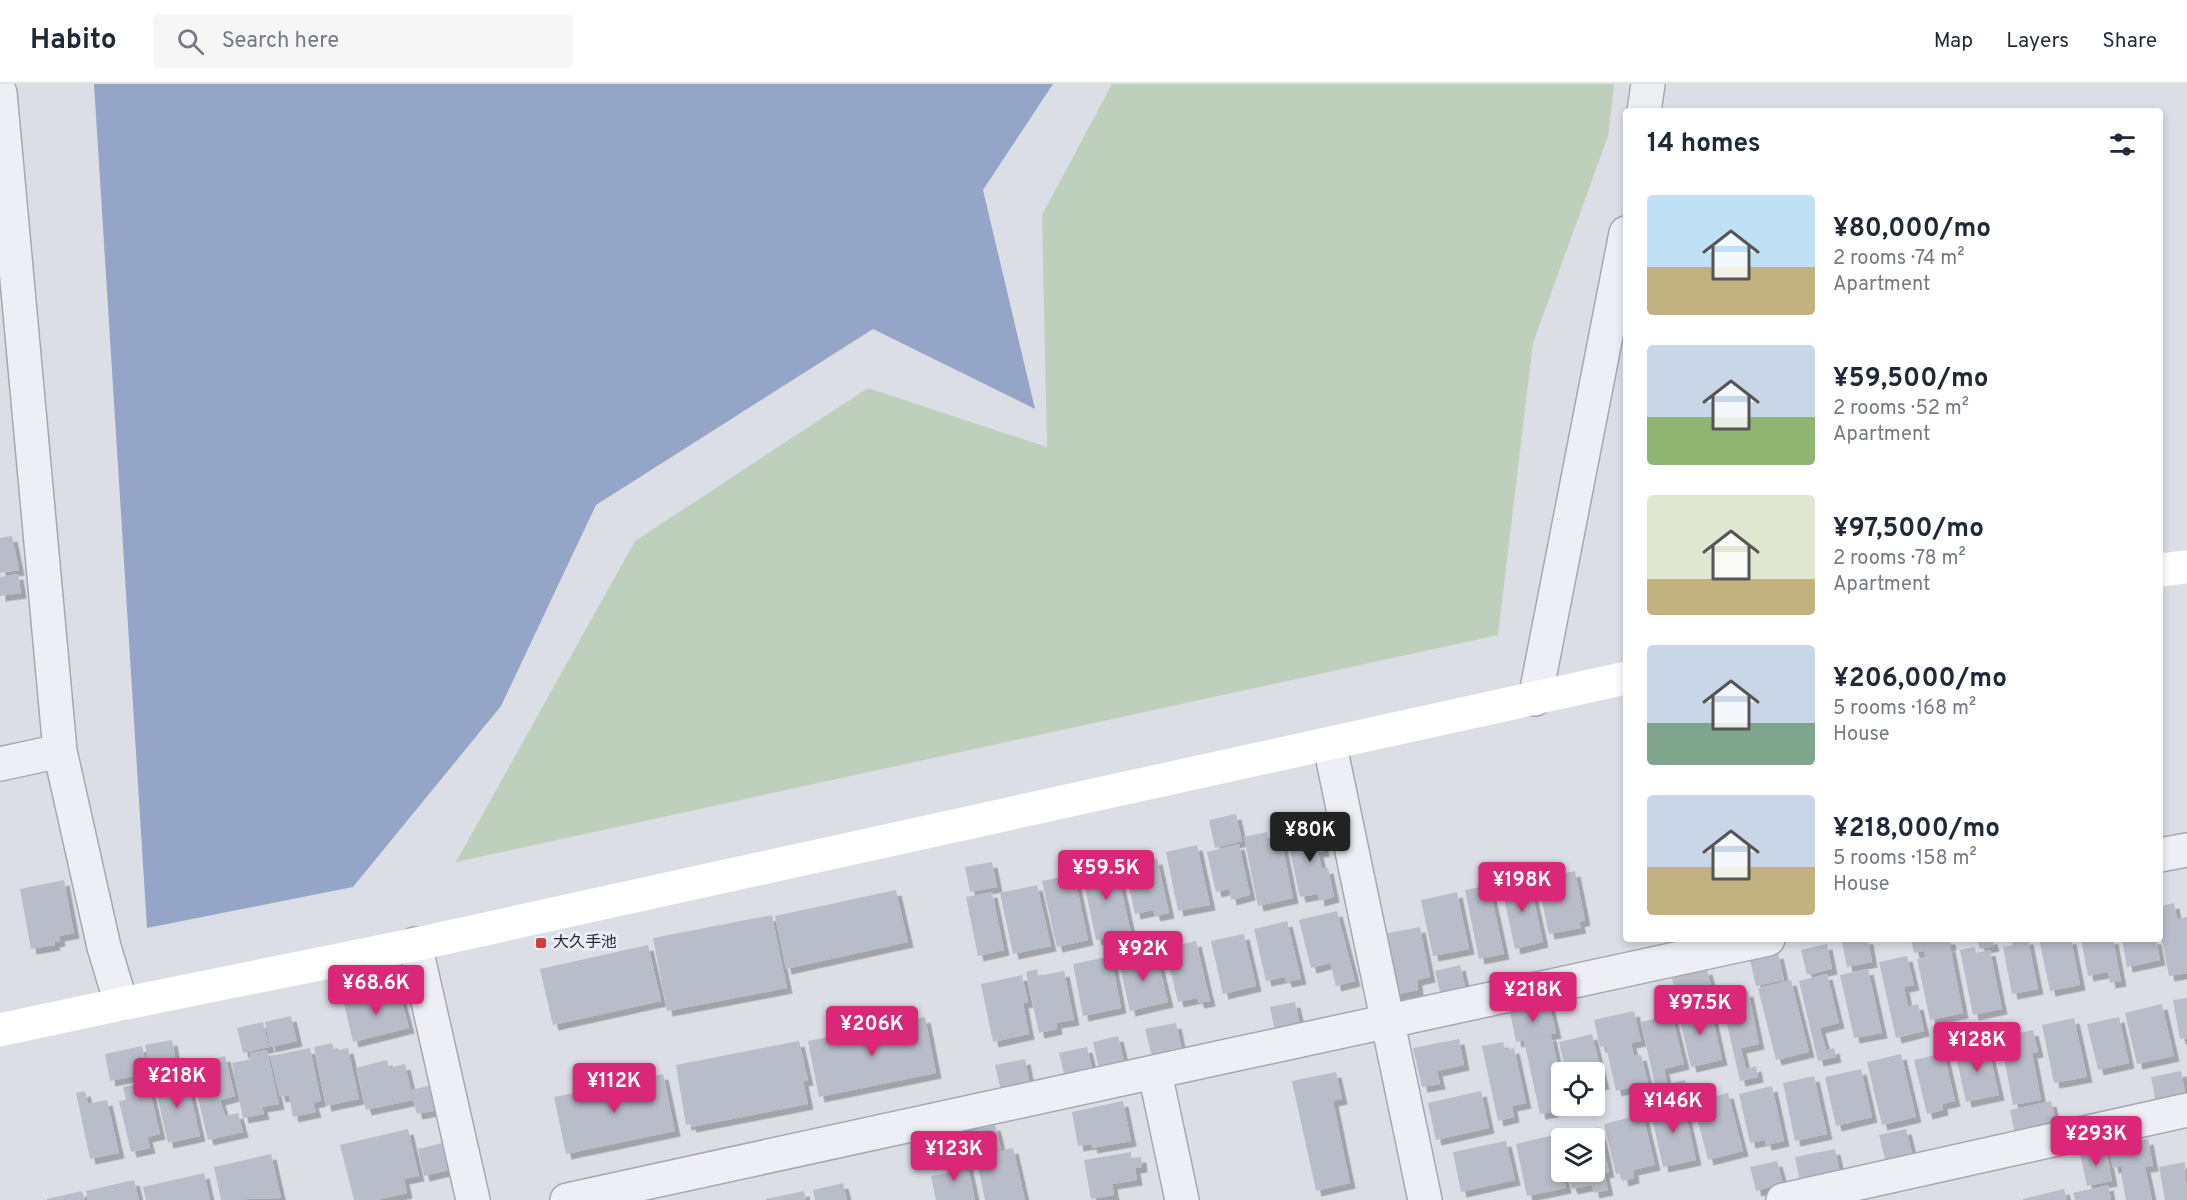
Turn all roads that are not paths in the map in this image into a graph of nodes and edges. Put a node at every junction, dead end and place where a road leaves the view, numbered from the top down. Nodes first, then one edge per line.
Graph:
1 (1648, 84) edge
2 (0, 93) edge
3 (1644, 108) edge
4 (1623, 248) edge
5 (2187, 567) edge
6 (2163, 570) edge
7 (1623, 679) edge
8 (1534, 699) junction
9 (1330, 746) junction
10 (60, 751) junction
11 (0, 764) edge
12 (2187, 850) edge
13 (2163, 854) edge
14 (1754, 942) edge
15 (415, 944) junction
16 (121, 1003) junction
17 (1389, 1020) junction
18 (0, 1030) edge
19 (1155, 1073) junction
20 (2187, 1110) edge
21 (473, 1200) edge
22 (567, 1200) edge
23 (1182, 1200) edge
24 (1425, 1200) edge
25 (1783, 1200) edge

1 - 3 street
2 - 10 street
4 - 8 street
5 - 6 street
7 - 8 street
8 - 9 street
9 - 15 street
9 - 17 street
10 - 11 street
10 - 16 street
12 - 13 street
14 - 17 street
15 - 16 street
15 - 21 street
16 - 18 street
17 - 19 street
17 - 24 street
19 - 22 street
19 - 23 street
20 - 25 street

